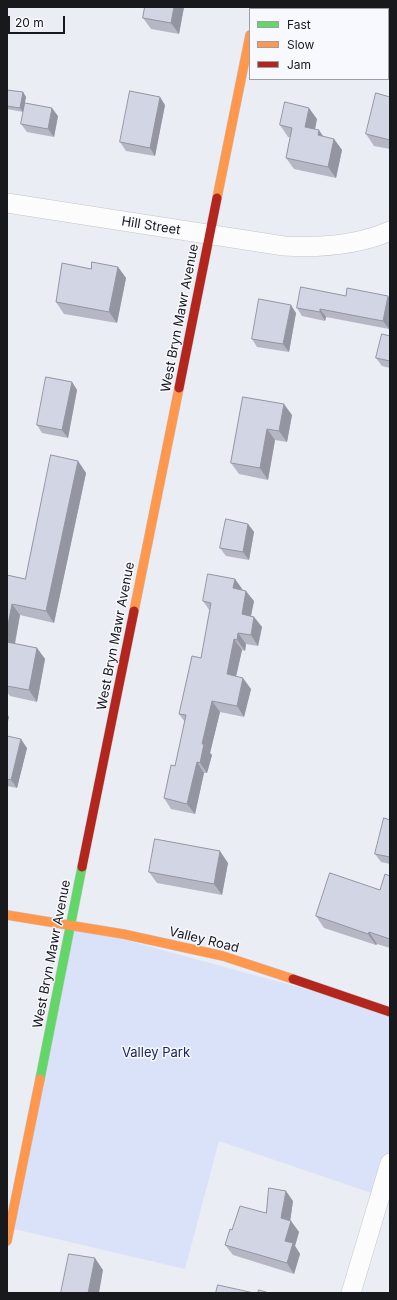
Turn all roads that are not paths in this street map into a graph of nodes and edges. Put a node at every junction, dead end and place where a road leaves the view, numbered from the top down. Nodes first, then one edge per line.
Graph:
1 (249, 41) edge
2 (7, 203) edge
3 (390, 231) edge
4 (210, 235) junction
5 (7, 915) edge
6 (71, 925) junction
7 (390, 1012) edge
8 (390, 1163) edge
9 (7, 1242) edge
10 (351, 1293) edge

1 - 4 street, West Bryn Mawr Avenue
2 - 4 street, Hill Street
3 - 4 street, Hill Street
4 - 6 street, West Bryn Mawr Avenue
5 - 6 street, Valley Road
6 - 7 street, Valley Road
6 - 9 street, West Bryn Mawr Avenue
8 - 10 street

